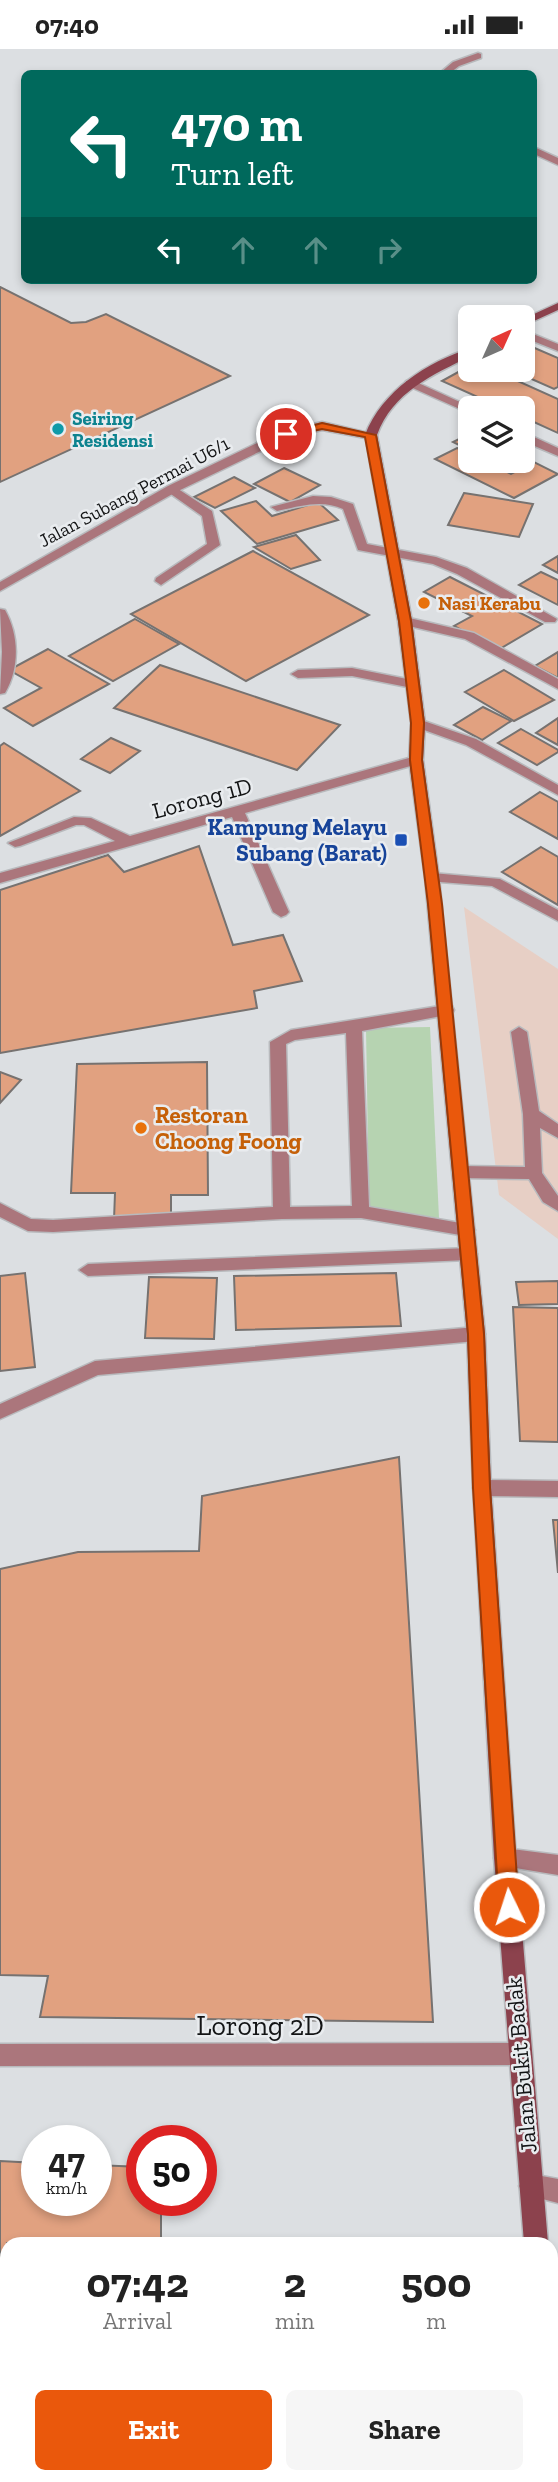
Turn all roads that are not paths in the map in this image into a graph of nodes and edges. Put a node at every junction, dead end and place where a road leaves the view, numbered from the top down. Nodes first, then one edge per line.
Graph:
1 (478, 56) dead end
2 (449, 70) edge
3 (537, 152) edge
4 (558, 162) edge
5 (557, 307) edge
6 (536, 317) edge
7 (536, 339) edge
8 (558, 348) edge
9 (458, 358) edge
10 (410, 383) junction
11 (458, 405) edge
12 (370, 435) junction
13 (535, 441) edge
14 (558, 452) edge
15 (172, 489) junction
16 (277, 507) dead end
17 (391, 552) junction
18 (161, 581) dead end
19 (2, 583) edge
20 (0, 613) edge
21 (550, 619) dead end
22 (405, 621) junction
23 (298, 674) dead end
24 (412, 684) junction
25 (558, 685) edge
26 (0, 691) edge
27 (418, 723) junction
28 (416, 760) junction
29 (558, 791) edge
30 (238, 813) junction
31 (128, 841) junction
32 (15, 843) dead end
33 (432, 878) junction
34 (0, 879) edge
35 (281, 912) dead end
36 (558, 916) edge
37 (446, 1010) junction
38 (354, 1027) junction
39 (519, 1032) dead end
40 (531, 1114) junction
41 (558, 1132) edge
42 (461, 1172) junction
43 (534, 1173) junction
44 (558, 1205) edge
45 (0, 1209) edge
46 (361, 1212) junction
47 (282, 1213) junction
48 (466, 1230) junction
49 (468, 1254) junction
50 (88, 1270) dead end
51 (476, 1334) junction
52 (0, 1412) edge
53 (482, 1488) junction
54 (558, 1489) edge
55 (505, 1858) junction
56 (558, 1865) edge
57 (0, 2055) edge
58 (520, 2055) junction
59 (531, 2186) junction
60 (558, 2191) edge
61 (535, 2237) edge

1 - 2 street
3 - 4 street
5 - 6 main road
7 - 8 street
9 - 10 main road
10 - 11 street
10 - 12 main road
12 - 15 street, Jalan Subang Permai U6/1
12 - 17 main road, Jalan Bukit Badak
13 - 14 street
15 - 18 street
15 - 19 street, Jalan Subang Permai U6/1
16 - 17 street
17 - 21 street
17 - 22 main road, Jalan Bukit Badak
20 - 26 street
22 - 24 main road, Jalan Bukit Badak
22 - 25 street
23 - 24 street
24 - 27 main road, Jalan Bukit Badak
27 - 28 main road, Jalan Bukit Badak
27 - 29 street
28 - 30 street, Lorong 1D
28 - 33 main road, Jalan Bukit Badak
30 - 31 street, Lorong 1D
30 - 35 street
31 - 32 street
31 - 34 street, Lorong 1D
33 - 36 street
33 - 37 main road, Jalan Bukit Badak
37 - 38 street
37 - 42 main road, Jalan Bukit Badak
38 - 46 street
38 - 47 street
39 - 40 street
40 - 41 street
40 - 43 street
42 - 43 street
42 - 48 main road, Jalan Bukit Badak
43 - 44 street
45 - 47 street
46 - 47 street
46 - 48 street
48 - 49 main road, Jalan Bukit Badak
49 - 50 street
49 - 51 main road, Jalan Bukit Badak
51 - 52 street
51 - 53 main road, Jalan Bukit Badak
53 - 54 street
53 - 55 main road, Jalan Bukit Badak
55 - 56 street
55 - 58 main road, Jalan Bukit Badak
57 - 58 street, Lorong 2D
58 - 59 main road, Jalan Bukit Badak
59 - 60 street
59 - 61 main road, Jalan Bukit Badak

